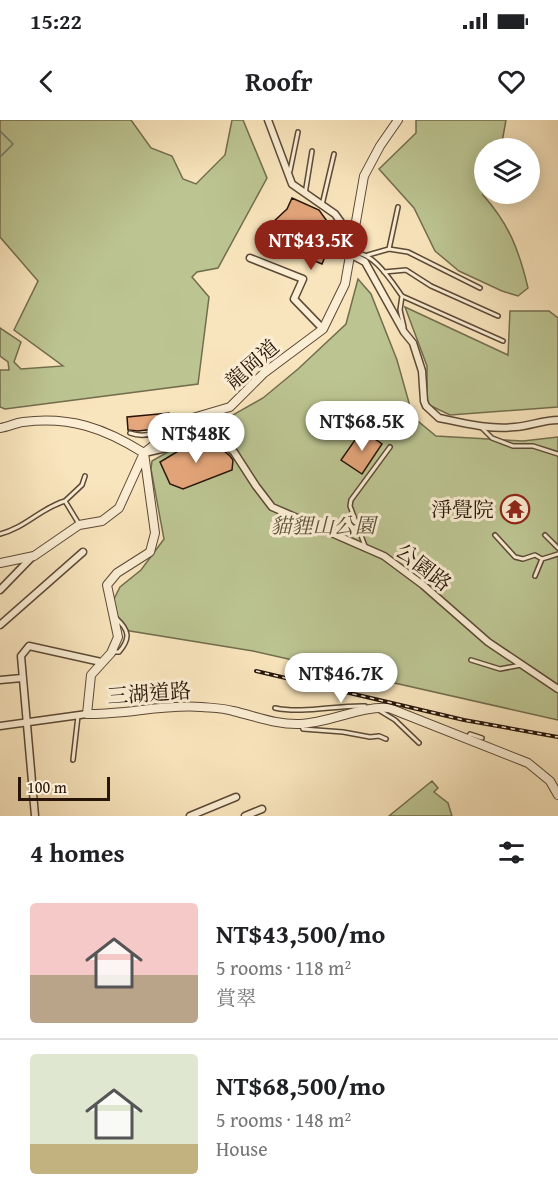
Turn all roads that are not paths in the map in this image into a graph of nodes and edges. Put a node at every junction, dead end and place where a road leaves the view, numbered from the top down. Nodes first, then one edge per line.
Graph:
1 (268, 120) edge
2 (398, 120) edge
3 (298, 132) dead end
4 (312, 152) dead end
5 (334, 154) dead end
6 (289, 176) junction
7 (305, 195) junction
8 (322, 205) junction
9 (398, 207) dead end
10 (352, 240) junction
11 (388, 249) junction
12 (350, 254) junction
13 (368, 255) junction
14 (250, 258) dead end
15 (384, 272) junction
16 (480, 288) dead end
17 (402, 296) junction
18 (498, 316) dead end
19 (323, 329) junction
20 (404, 332) junction
21 (503, 342) dead end
22 (186, 420) junction
23 (558, 420) edge
24 (479, 425) junction
25 (0, 428) edge
26 (130, 433) dead end
27 (390, 447) dead end
28 (144, 453) junction
29 (558, 454) edge
30 (85, 476) dead end
31 (65, 501) junction
32 (80, 525) junction
33 (0, 534) edge
34 (495, 535) dead end
35 (545, 535) dead end
36 (365, 546) junction
37 (558, 548) edge
38 (83, 552) dead end
39 (558, 554) edge
40 (34, 555) junction
41 (542, 559) junction
42 (0, 563) edge
43 (535, 576) dead end
44 (0, 590) edge
45 (0, 625) edge
46 (471, 660) dead end
47 (101, 662) junction
48 (521, 665) junction
49 (22, 678) junction
50 (0, 680) edge
51 (558, 689) edge
52 (375, 707) junction
53 (275, 708) dead end
54 (87, 714) junction
55 (78, 716) junction
56 (27, 723) junction
57 (301, 724) junction
58 (0, 726) edge
59 (482, 738) dead end
60 (386, 739) dead end
61 (468, 739) junction
62 (419, 743) dead end
63 (73, 760) dead end
64 (558, 795) edge
65 (236, 797) dead end
66 (262, 809) dead end
67 (35, 816) edge
68 (189, 816) edge
69 (245, 816) edge

1 - 6 street
2 - 10 street, 龍岡道
3 - 6 lane
4 - 7 lane
5 - 8 lane
6 - 7 street
7 - 8 street
8 - 10 street
9 - 11 lane
10 - 12 street, 龍岡道
11 - 13 lane
11 - 16 lane
12 - 13 lane
12 - 19 street, 龍岡道
12 - 20 street
13 - 15 lane
14 - 19 street
15 - 17 lane
15 - 18 lane
17 - 20 lane
17 - 21 lane
19 - 22 street, 龍岡道
20 - 24 street
22 - 26 lane
22 - 28 street, 龍岡道
23 - 24 street
24 - 29 lane
25 - 28 street
27 - 36 lane
28 - 32 street, 龍岡道
28 - 36 street, 公園路
28 - 47 street, 三湖道路
30 - 31 lane
31 - 32 lane
31 - 33 lane
32 - 40 street, 龍岡道
34 - 41 lane
35 - 37 lane
36 - 48 street, 公園路
38 - 45 street
39 - 41 lane
40 - 42 street, 龍岡道
40 - 44 street
41 - 43 lane
46 - 48 lane
47 - 49 street
47 - 54 street, 三湖道路
48 - 51 street, 公園路
49 - 50 street
49 - 56 street
52 - 53 lane
52 - 57 street, 三湖道路
52 - 61 street, 三湖道路
52 - 62 lane
54 - 55 street
54 - 57 street, 三湖道路
55 - 56 street
55 - 63 lane
56 - 58 street
56 - 67 street
57 - 60 lane
59 - 61 lane
61 - 64 street, 三湖道路
65 - 68 street
66 - 69 street

